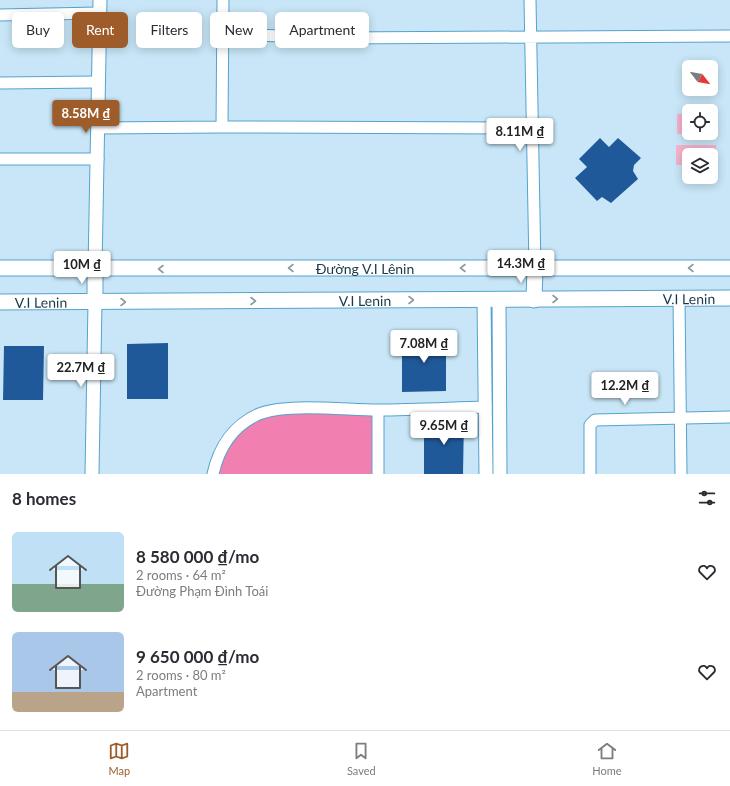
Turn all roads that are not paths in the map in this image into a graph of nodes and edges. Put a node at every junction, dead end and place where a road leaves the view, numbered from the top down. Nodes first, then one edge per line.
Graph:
1 (100, 0) edge
2 (223, 0) edge
3 (530, 0) edge
4 (99, 12) edge
5 (223, 12) edge
6 (72, 14) edge
7 (0, 15) edge
8 (267, 36) edge
9 (531, 36) junction
10 (730, 36) edge
11 (98, 48) edge
12 (223, 48) edge
13 (97, 82) junction
14 (0, 83) edge
15 (222, 127) junction
16 (99, 128) junction
17 (531, 128) junction
18 (98, 158) junction
19 (0, 159) edge
20 (0, 268) edge
21 (534, 268) junction
22 (730, 268) edge
23 (95, 269) junction
24 (730, 298) edge
25 (679, 299) junction
26 (492, 300) junction
27 (534, 300) junction
28 (0, 302) edge
29 (95, 302) junction
30 (486, 407) junction
31 (378, 410) junction
32 (680, 417) junction
33 (730, 417) edge
34 (92, 474) edge
35 (213, 474) edge
36 (378, 474) edge
37 (486, 474) edge
38 (500, 474) edge
39 (590, 474) edge
40 (681, 474) edge

1 - 4 street
2 - 5 street
3 - 9 street
6 - 7 street
8 - 9 street
9 - 10 street
9 - 17 street
11 - 13 street
12 - 15 street
13 - 14 street
13 - 16 street
15 - 16 street
15 - 17 street
16 - 18 street
17 - 21 street
18 - 19 street
18 - 23 street
20 - 23 main road, Đường V.I Lênin
22 -> 21 main road, Đường V.I Lênin
21 -> 23 main road, Đường V.I Lênin
21 - 27 main road
23 - 29 main road
24 - 25 main road, V.I Lenin
27 -> 25 main road, V.I Lenin
25 - 32 street
26 - 27 main road, V.I Lenin
29 -> 26 main road, V.I Lenin
26 - 30 street
26 - 38 street
28 - 29 main road, V.I Lenin
29 - 34 street
30 - 31 street
30 - 37 street
31 - 35 street
31 - 36 street
32 - 33 street
32 - 39 street
32 - 40 street

